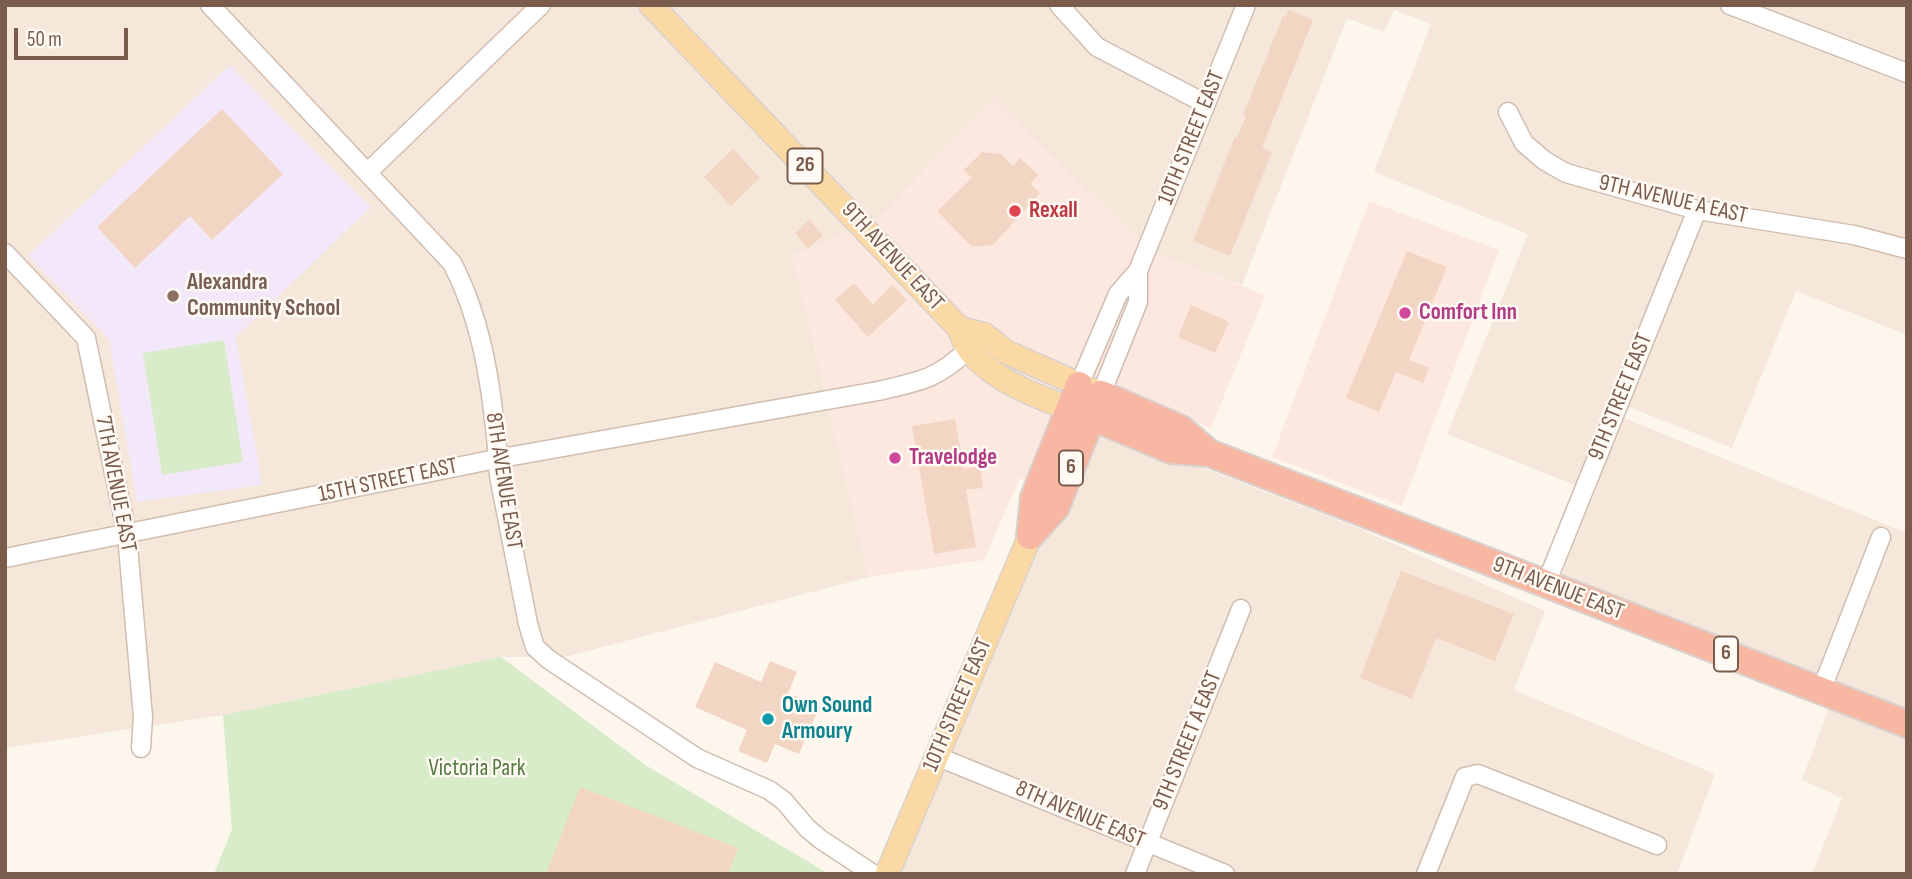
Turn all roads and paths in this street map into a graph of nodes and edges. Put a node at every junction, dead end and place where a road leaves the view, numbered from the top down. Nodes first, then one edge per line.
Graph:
1 (210, 5) edge
2 (541, 5) edge
3 (650, 5) edge
4 (1059, 5) edge
5 (1246, 5) edge
6 (1730, 5) edge
7 (1907, 74) edge
8 (1206, 104) junction
9 (1508, 112) dead end
10 (368, 172) junction
11 (1697, 210) junction
12 (1907, 249) edge
13 (5, 253) edge
14 (1138, 271) junction
15 (964, 339) junction
16 (1085, 401) junction
17 (496, 459) junction
18 (127, 535) junction
19 (1030, 536) joint
20 (1881, 537) dead end
21 (5, 558) edge
22 (1546, 584) junction
23 (1241, 609) dead end
24 (1821, 691) junction
25 (1907, 724) edge
26 (141, 748) dead end
27 (936, 755) junction
28 (1148, 843) junction
29 (1657, 845) dead end
30 (873, 874) edge
31 (887, 874) edge
32 (1135, 874) edge
33 (1225, 874) edge
34 (1426, 874) edge

1 - 10 street, 8TH AVENUE EAST
2 - 10 street
3 - 15 main road, 9TH AVENUE EAST / 26
4 - 8 street
5 - 8 street, 10TH STREET EAST
6 - 7 street
8 - 14 street, 10TH STREET EAST
9 - 11 street, 9TH AVENUE A EAST
10 - 17 street, 8TH AVENUE EAST
11 - 12 street, 9TH AVENUE A EAST
11 - 22 street, 9TH STREET EAST
13 - 18 street, 7TH AVENUE EAST
14 - 16 street, 10TH STREET EAST
14 - 16 street, 10TH STREET EAST
15 - 16 main road, 9TH AVENUE EAST / 26
15 - 17 street, 15TH STREET EAST
16 - 19 highway, 10TH STREET EAST / 6
16 - 22 highway, 9TH AVENUE EAST / 6
17 - 18 street, 15TH STREET EAST
17 - 30 street, 8TH AVENUE EAST
18 - 21 street, 15TH STREET EAST
18 - 26 street, 7TH AVENUE EAST
19 - 27 main road, 10TH STREET EAST
20 - 24 street
22 - 24 highway, 9TH AVENUE EAST / 6
23 - 28 street, 9TH STREET A EAST
24 - 25 highway, 9TH AVENUE EAST / 6
27 - 28 street, 8TH AVENUE EAST
27 - 31 main road, 10TH STREET EAST
28 - 32 street, 9TH STREET A EAST
28 - 33 street, 8TH AVENUE EAST
29 - 34 street

